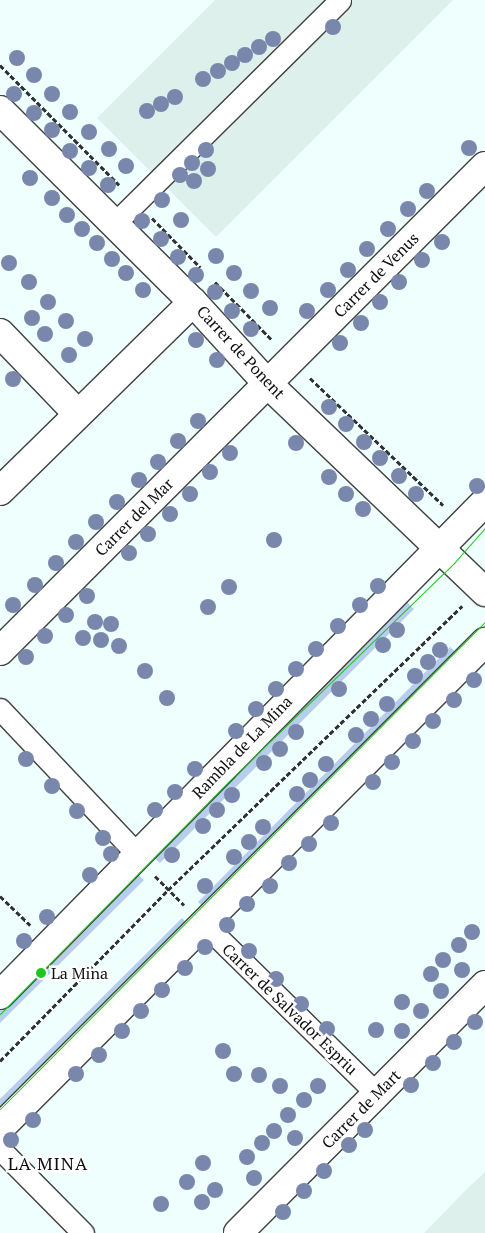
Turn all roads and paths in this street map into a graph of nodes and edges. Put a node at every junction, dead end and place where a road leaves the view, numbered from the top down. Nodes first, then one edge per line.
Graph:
1 (340, 0) edge
2 (0, 65) edge
3 (0, 110) edge
4 (485, 166) edge
5 (136, 202) junction
6 (114, 224) junction
7 (204, 271) dead end
8 (210, 277) dead end
9 (193, 302) junction
10 (0, 333) edge
11 (291, 359) junction
12 (268, 383) junction
13 (78, 414) junction
14 (0, 491) edge
15 (485, 502) edge
16 (448, 510) dead end
17 (438, 547) junction
18 (483, 590) edge
19 (485, 642) edge
20 (0, 651) edge
21 (0, 709) edge
22 (137, 854) junction
23 (168, 890) junction
24 (0, 896) edge
25 (204, 924) junction
26 (49, 944) junction
27 (485, 985) edge
28 (0, 995) edge
29 (0, 1061) edge
30 (376, 1094) junction
31 (0, 1128) edge
32 (0, 1149) edge
33 (83, 1233) edge
34 (238, 1233) edge

1 - 5 street
2 - 5 path
3 - 6 street, Carrer de Ponent
4 - 11 street, Carrer de Venus
5 - 6 street
5 - 7 path
6 - 9 street, Carrer de Ponent
8 - 11 path, Carrer de Ponent
9 - 12 street, Carrer de Ponent
9 - 13 street
10 - 13 street
11 - 12 street, Carrer de Venus
11 - 16 path, Carrer de Ponent
12 - 17 street, Carrer de Ponent
12 - 20 street, Carrer del Mar
13 - 14 street
15 - 17 street, Rambla de La Mina
17 - 18 street, Carrer de Ponent
17 - 22 street, Rambla de La Mina
18 - 23 path
19 - 25 street
21 - 22 street
22 - 23 path
22 - 26 street, Rambla de La Mina
23 - 25 path
23 - 29 path
24 - 26 path
25 - 30 street, Carrer de Salvador Espriu
25 - 31 street
26 - 28 street, Rambla de La Mina
27 - 30 street, Carrer de Mart
30 - 34 street, Carrer de Mart
32 - 33 street

